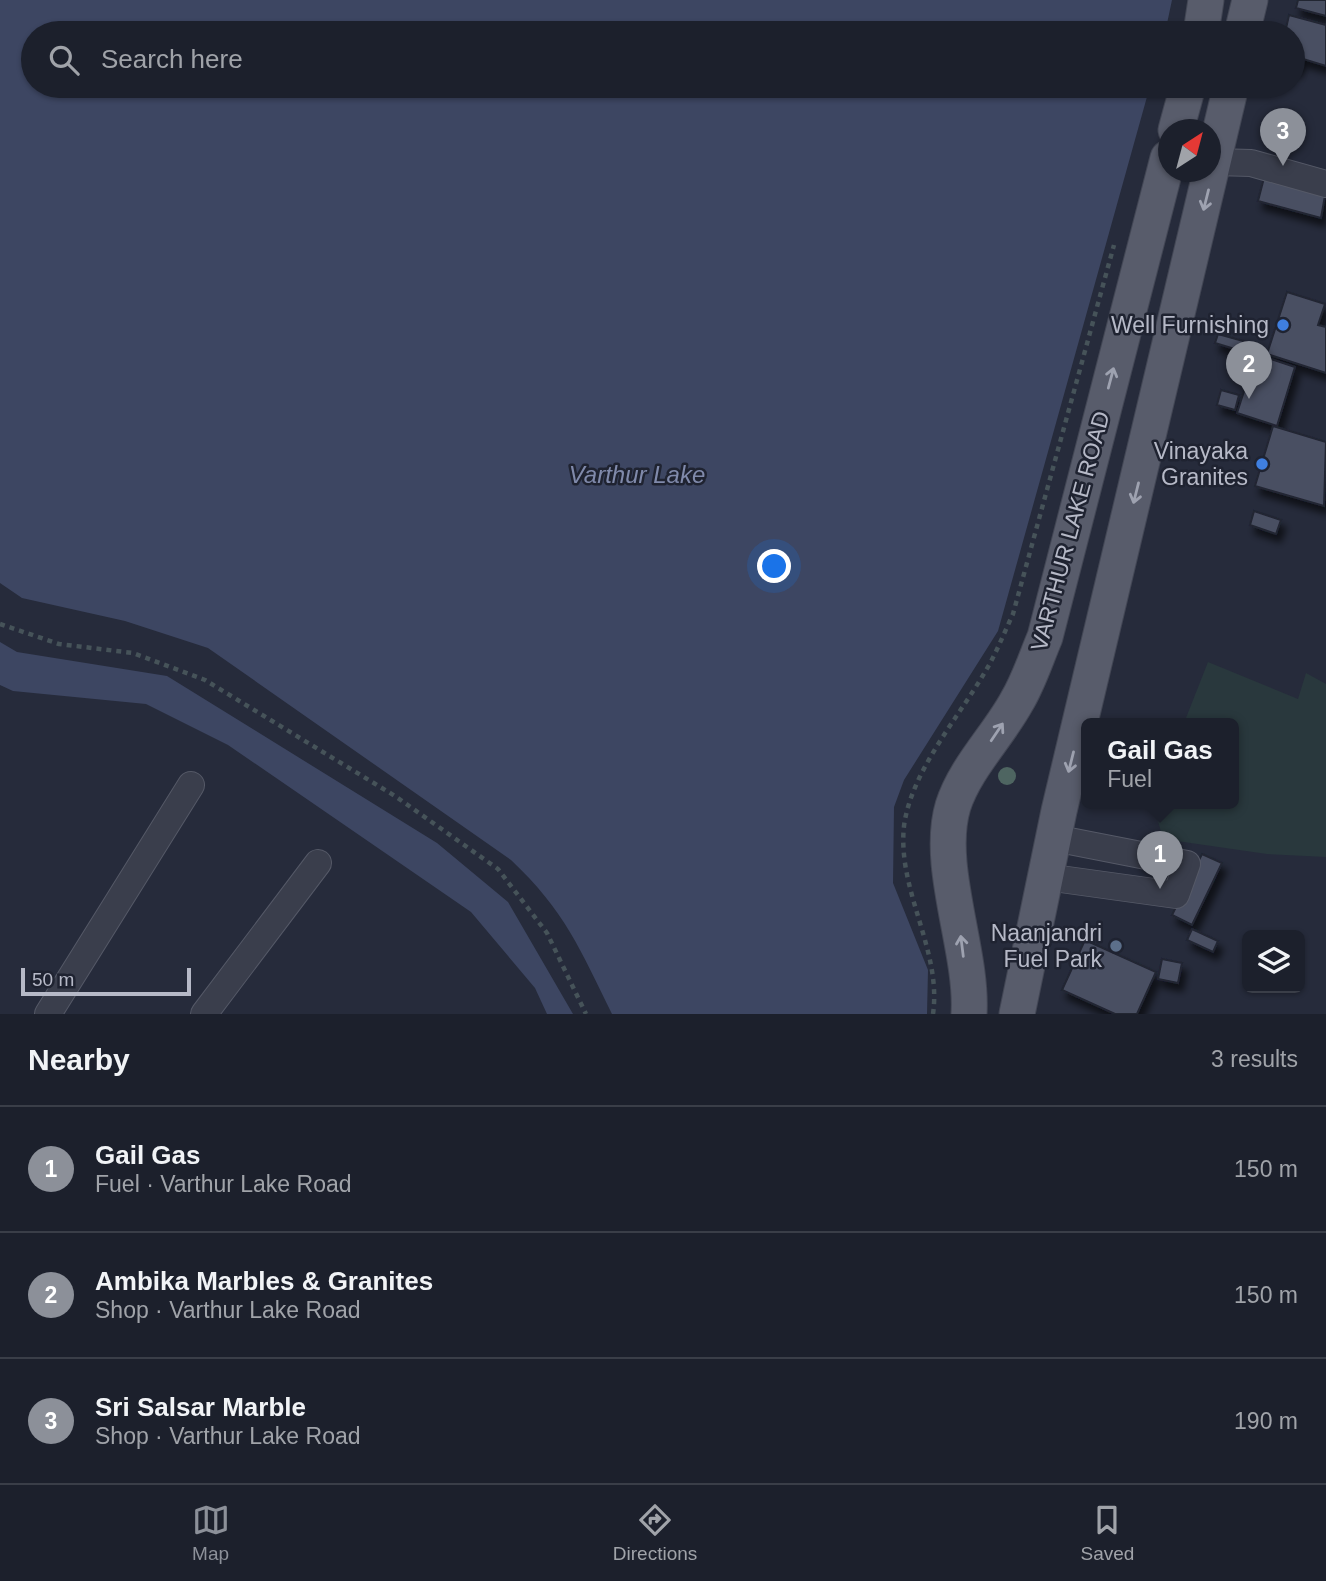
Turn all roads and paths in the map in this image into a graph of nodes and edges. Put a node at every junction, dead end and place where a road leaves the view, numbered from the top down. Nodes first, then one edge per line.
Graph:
1 (1206, 0) edge
2 (1250, 0) edge
3 (1203, 21) edge
4 (1245, 21) edge
5 (1185, 98) edge
6 (1228, 98) edge
7 (1179, 119) edge
8 (1221, 133) edge
9 (1221, 162) edge
10 (1162, 182) edge
11 (1210, 182) edge
12 (1326, 184) edge
13 (1118, 231) dead end
14 (0, 624) edge
15 (1082, 718) edge
16 (1081, 721) edge
17 (191, 785) dead end
18 (1056, 825) junction
19 (318, 863) dead end
20 (1046, 877) junction
21 (48, 1014) edge
22 (204, 1014) edge
23 (586, 1014) edge
24 (933, 1014) edge
25 (969, 1014) edge
26 (1017, 1014) edge

1 - 3 main road
2 - 4 main road
5 - 7 main road
6 - 8 main road
9 - 12 street
25 -> 10 main road, VARTHUR LAKE ROAD
11 -> 15 main road
13 - 24 path
14 - 23 path
16 -> 18 main road
17 - 21 street
18 - 20 main road
18 - 20 street
19 - 22 street
20 - 26 main road

